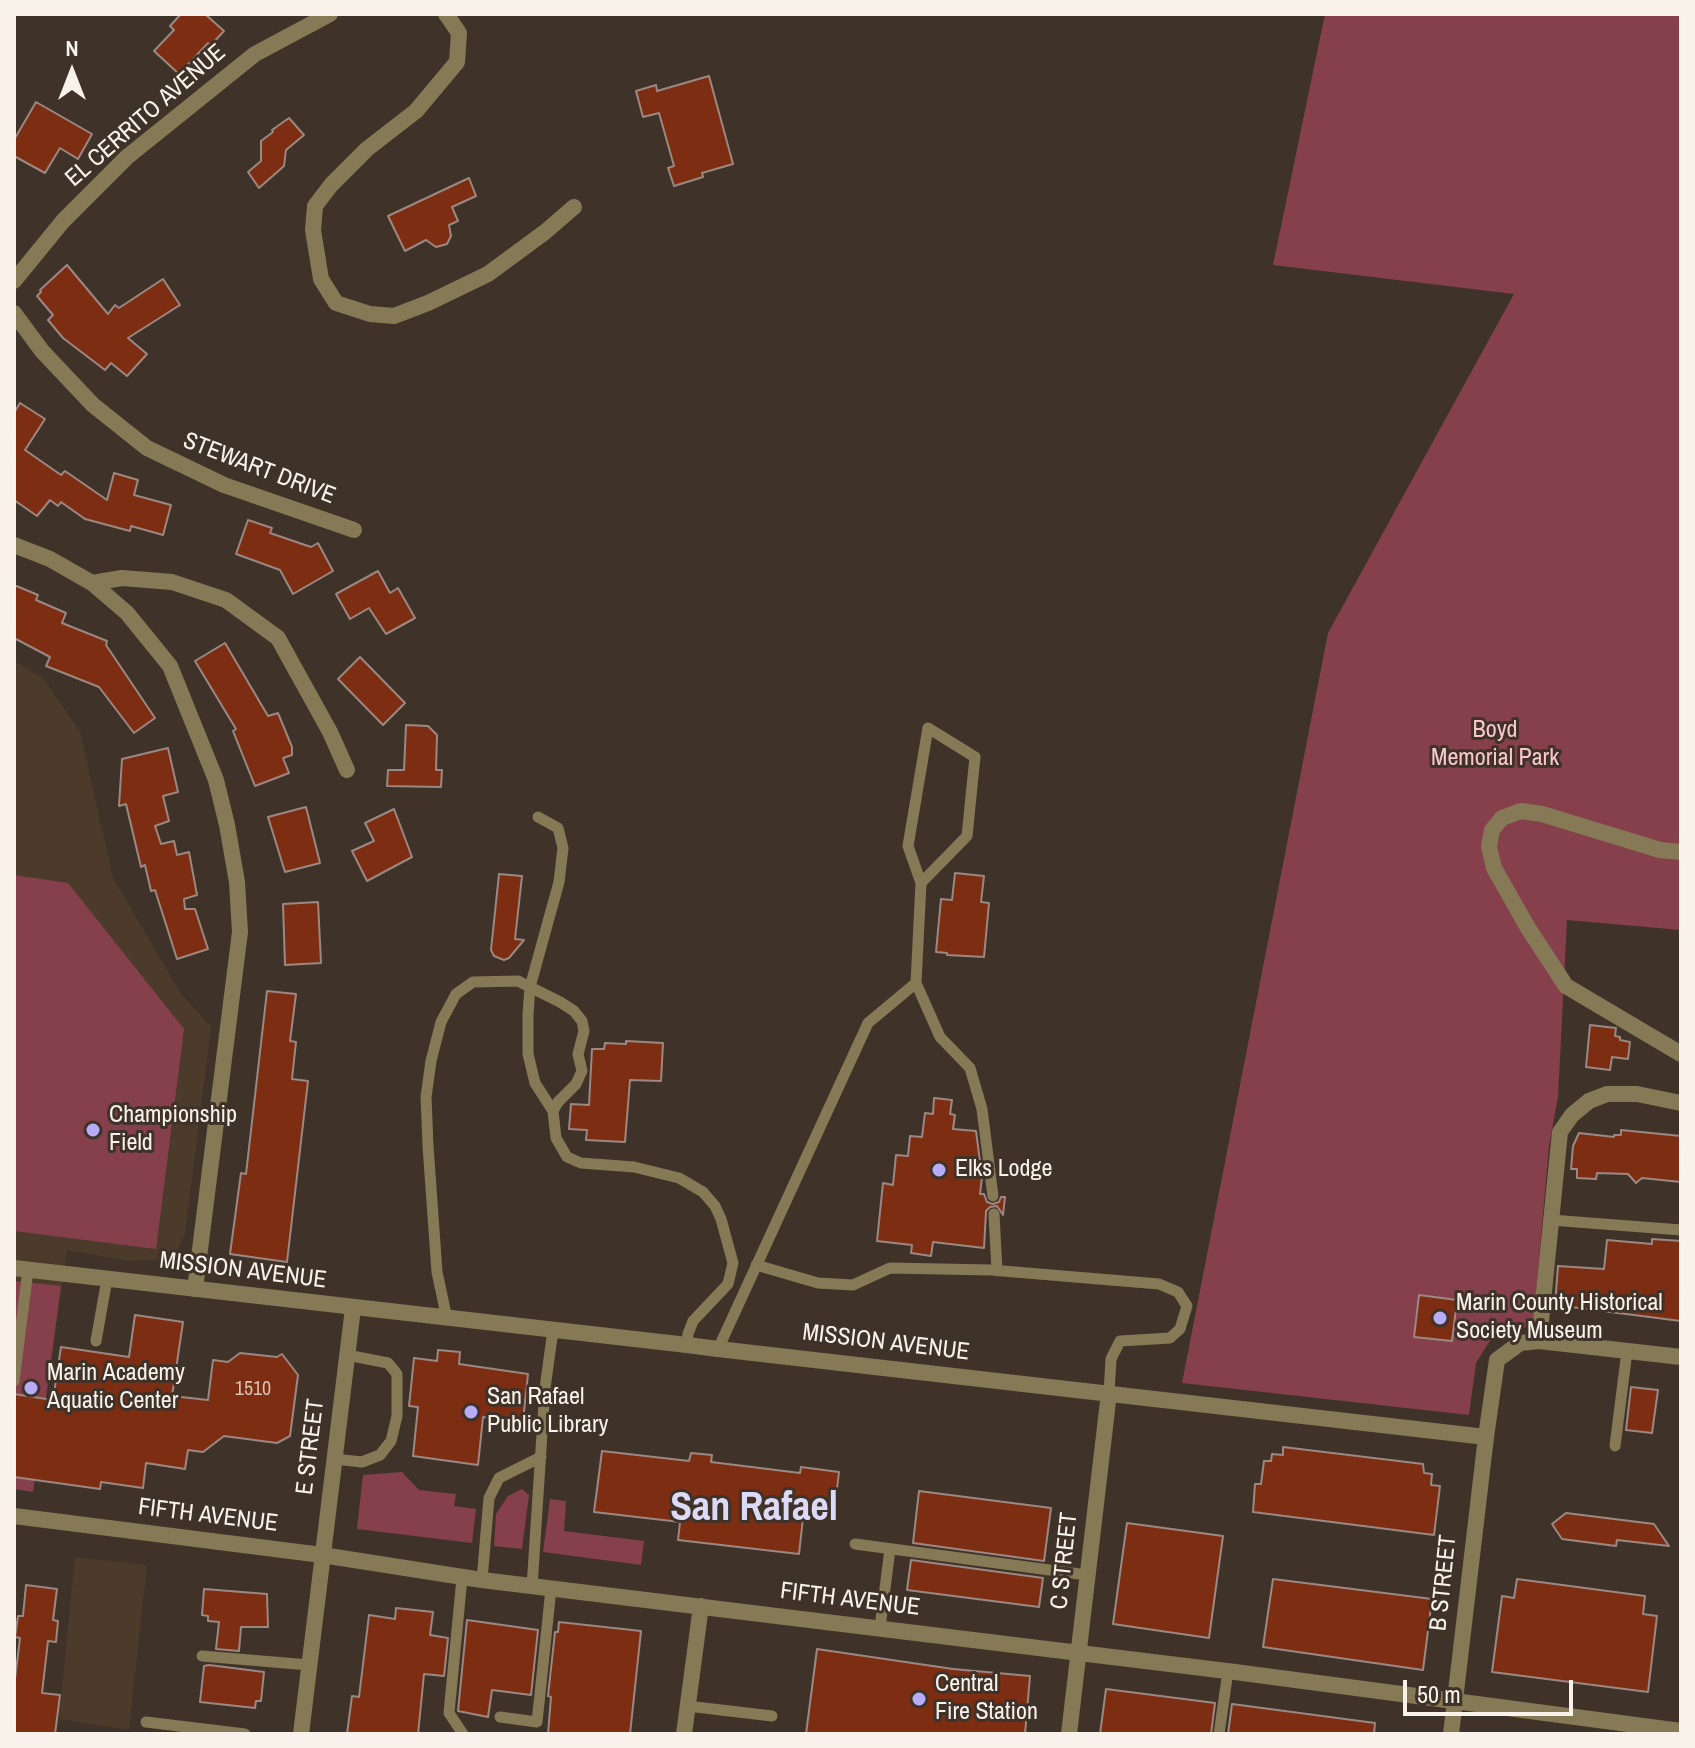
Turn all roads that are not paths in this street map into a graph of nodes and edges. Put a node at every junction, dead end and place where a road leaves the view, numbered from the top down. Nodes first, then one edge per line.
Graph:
1 (330, 14) edge
2 (446, 14) edge
3 (574, 207) dead end
4 (14, 281) edge
5 (14, 313) edge
6 (354, 530) dead end
7 (14, 545) edge
8 (92, 583) junction
9 (347, 770) dead end
10 (538, 817) dead end
11 (1681, 852) edge
12 (921, 883) junction
13 (916, 983) junction
14 (530, 987) junction
15 (1681, 1054) edge
16 (1681, 1103) edge
17 (553, 1111) junction
18 (993, 1196) dead end
19 (994, 1214) dead end
20 (1551, 1220) junction
21 (1681, 1230) edge
22 (756, 1265) junction
23 (21, 1269) edge
24 (997, 1271) junction
25 (107, 1279) junction
26 (195, 1289) junction
27 (353, 1308) junction
28 (447, 1319) junction
29 (553, 1330) junction
30 (96, 1341) dead end
31 (1539, 1341) junction
32 (687, 1345) junction
33 (718, 1349) junction
34 (1627, 1351) junction
35 (347, 1355) junction
36 (1681, 1357) edge
37 (14, 1381) edge
38 (1109, 1393) junction
39 (1486, 1437) junction
40 (1615, 1446) dead end
41 (541, 1457) junction
42 (334, 1459) junction
43 (14, 1516) edge
44 (855, 1544) dead end
45 (890, 1549) junction
46 (322, 1555) junction
47 (1087, 1575) junction
48 (462, 1578) junction
49 (482, 1580) junction
50 (532, 1587) junction
51 (551, 1589) junction
52 (701, 1606) junction
53 (880, 1628) junction
54 (1078, 1652) junction
55 (202, 1656) dead end
56 (309, 1665) junction
57 (1228, 1671) junction
58 (1455, 1701) junction
59 (687, 1706) junction
60 (772, 1716) dead end
61 (500, 1717) dead end
62 (146, 1722) dead end
63 (1681, 1731) edge
64 (245, 1734) edge
65 (301, 1734) edge
66 (463, 1734) edge
67 (684, 1734) edge
68 (1069, 1734) edge
69 (1219, 1734) edge
70 (1451, 1734) edge

1 - 4 street, EL CERRITO AVENUE
2 - 3 street
5 - 6 street, STEWART DRIVE
7 - 8 street
8 - 9 street
8 - 26 street
10 - 14 lane
11 - 15 street
12 - 12 lane
12 - 13 lane
13 - 18 lane
13 - 22 lane
14 - 17 lane
14 - 17 lane
14 - 28 lane
16 - 20 street
17 - 32 lane
19 - 24 lane
20 - 21 lane
20 - 31 street
22 - 24 lane
22 - 33 lane
23 - 25 street, MISSION AVENUE
23 - 37 lane
24 - 38 lane
25 - 26 street, MISSION AVENUE
25 - 30 lane
26 - 27 street, MISSION AVENUE
27 - 28 street, MISSION AVENUE
27 - 35 street, E STREET
28 - 29 street, MISSION AVENUE
29 - 32 street, MISSION AVENUE
29 - 41 lane
31 - 34 street
31 - 39 street
32 - 33 street, MISSION AVENUE
33 - 38 street, MISSION AVENUE
34 - 36 street
34 - 40 lane
35 - 42 street, E STREET
35 - 42 lane
38 - 39 street, MISSION AVENUE
38 - 47 street, C STREET
39 - 58 street, B STREET
41 - 49 lane
41 - 50 lane
42 - 46 street, E STREET
43 - 46 street, FIFTH AVENUE
44 - 45 lane
45 - 47 lane
45 - 53 lane
46 - 48 street, FIFTH AVENUE
46 - 56 street, E STREET
47 - 54 street, C STREET
48 - 49 street, FIFTH AVENUE
48 - 66 lane
49 - 50 street, FIFTH AVENUE
50 - 51 street, FIFTH AVENUE
51 - 52 street, FIFTH AVENUE
51 - 61 lane
52 - 53 street, FIFTH AVENUE
52 - 59 street
53 - 54 street, FIFTH AVENUE
54 - 57 street, FIFTH AVENUE
54 - 68 street, C STREET
55 - 56 lane
56 - 65 street, E STREET
57 - 58 street, FIFTH AVENUE
57 - 69 lane
58 - 63 street, FIFTH AVENUE
58 - 70 street, B STREET
59 - 60 lane
59 - 67 street
62 - 64 lane

